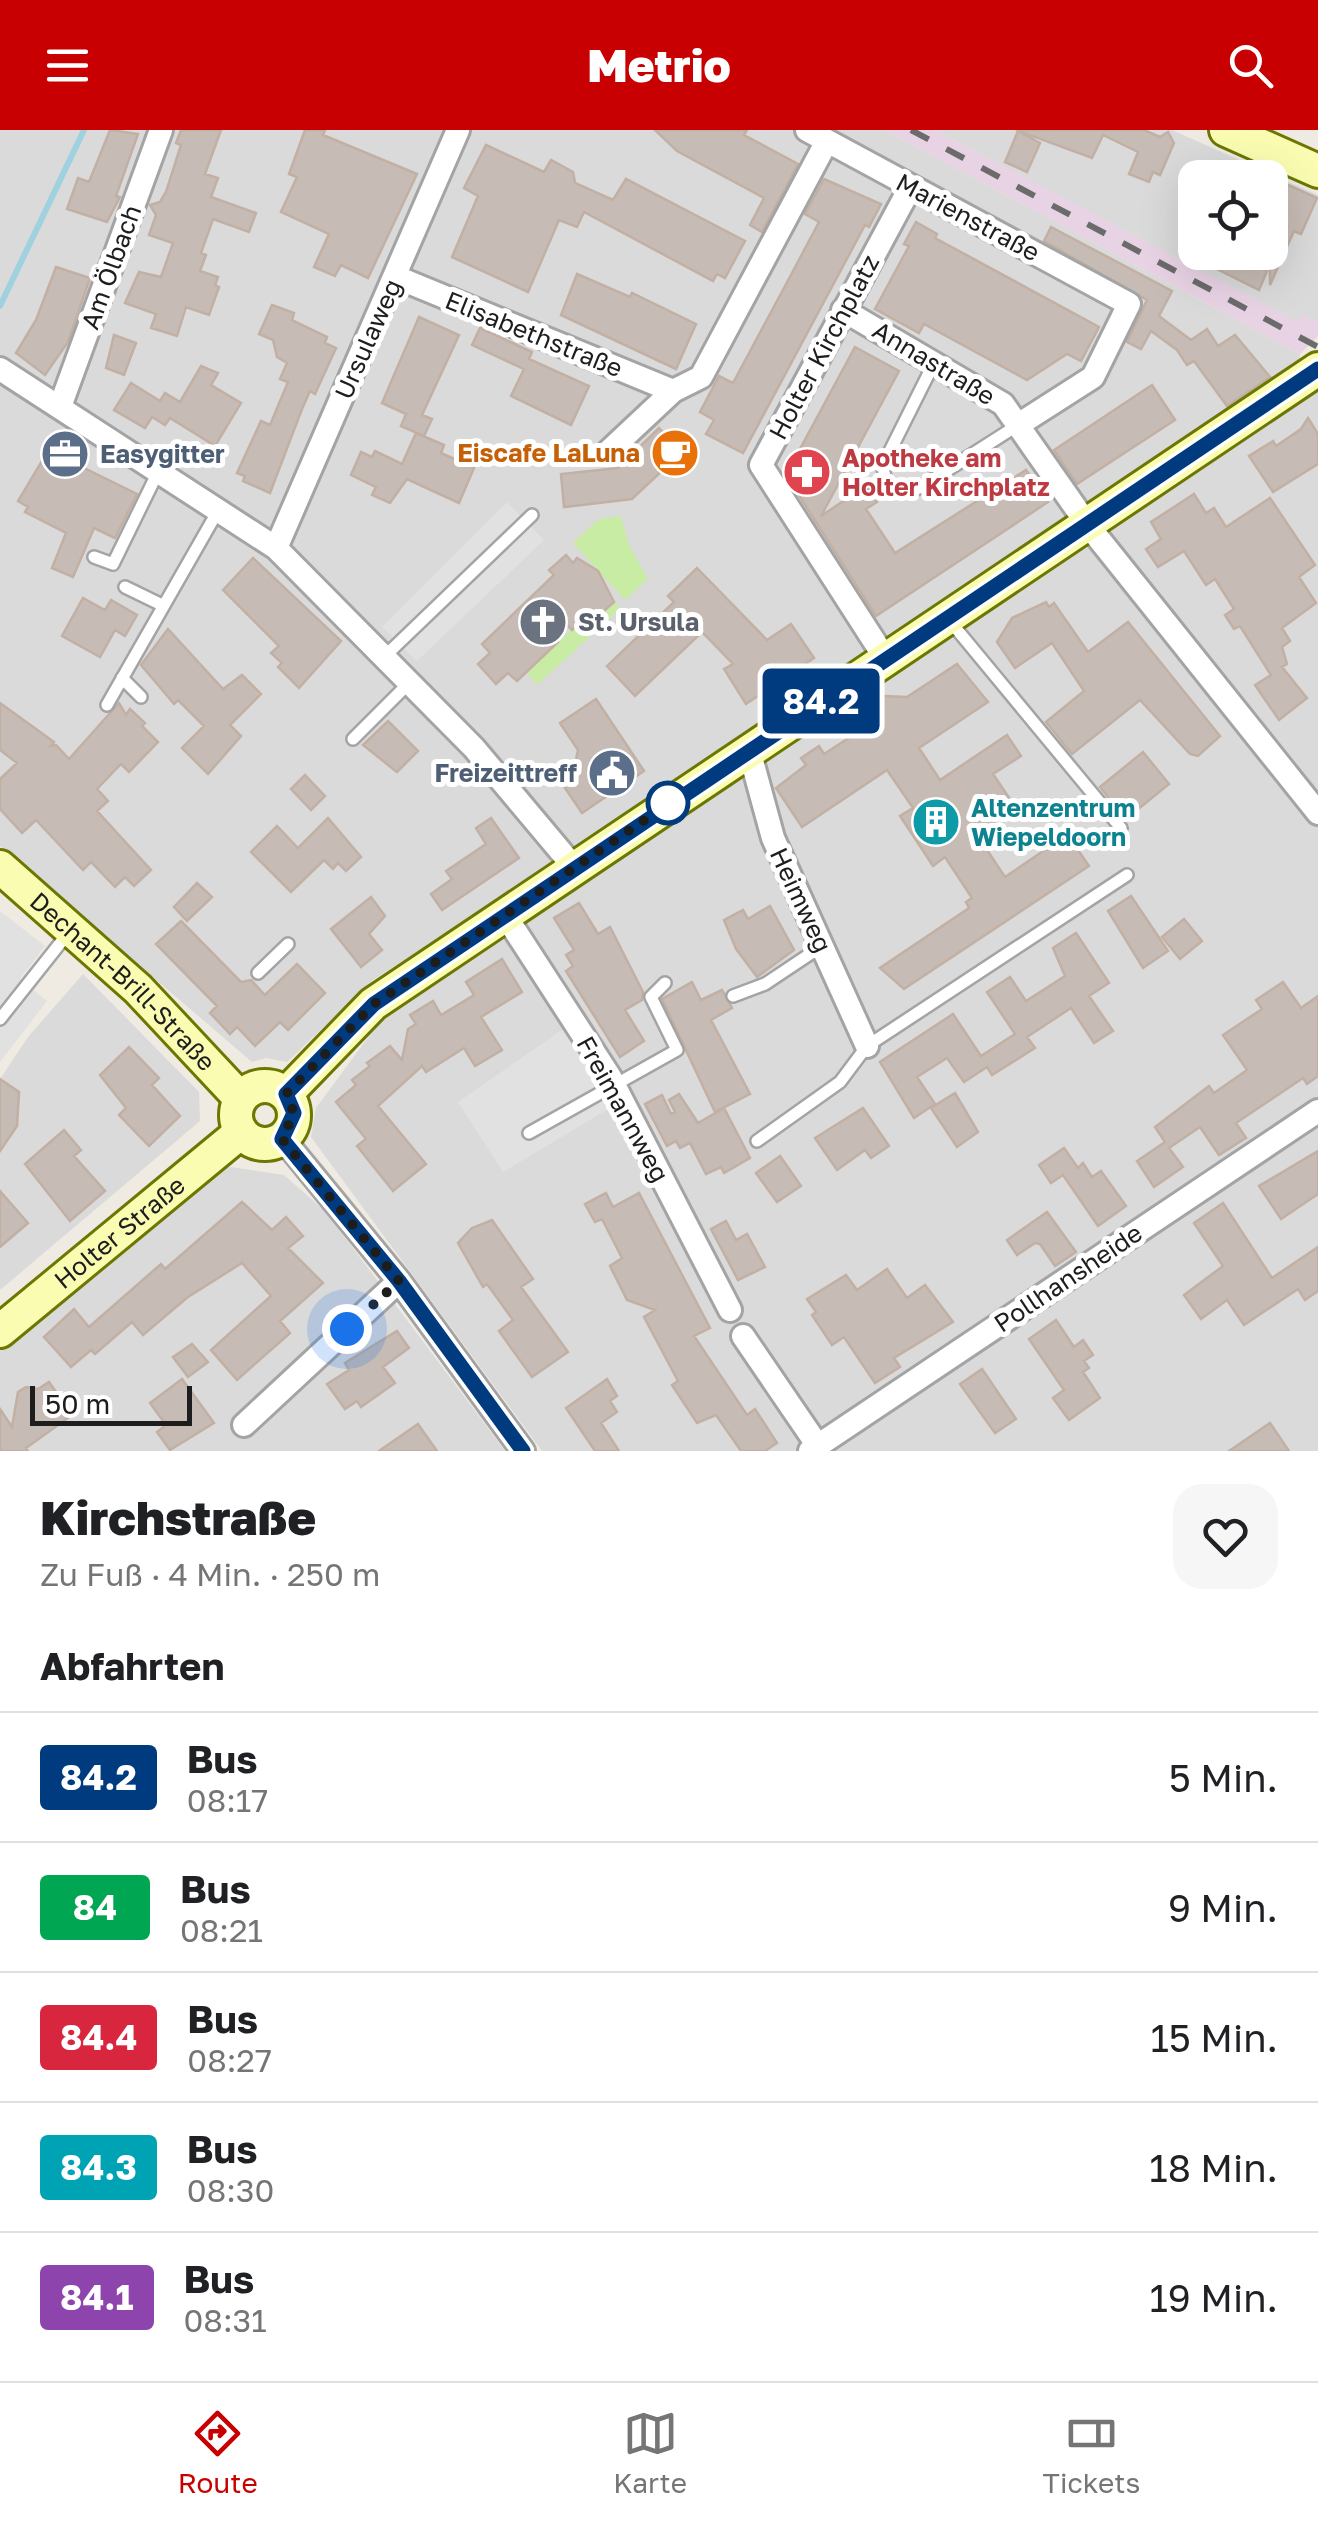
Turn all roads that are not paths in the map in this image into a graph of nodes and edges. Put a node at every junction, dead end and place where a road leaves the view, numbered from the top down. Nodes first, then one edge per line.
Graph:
1 (161, 130) edge
2 (458, 130) edge
3 (1226, 130) edge
4 (817, 136) edge
5 (1318, 171) edge
6 (911, 186) junction
7 (396, 277) junction
8 (1128, 304) joint
9 (843, 310) junction
10 (935, 361) junction
11 (0, 369) edge
12 (1305, 382) edge
13 (673, 391) junction
14 (60, 404) junction
15 (1018, 425) junction
16 (609, 451) dead end
17 (159, 470) junction
18 (218, 509) junction
19 (532, 515) dead end
20 (1086, 524) junction
21 (276, 548) junction
22 (94, 557) dead end
23 (125, 588) dead end
24 (162, 606) junction
25 (946, 617) junction
26 (385, 656) junction
27 (885, 658) junction
28 (122, 678) junction
29 (410, 682) junction
30 (141, 698) dead end
31 (107, 705) dead end
32 (353, 739) dead end
33 (748, 750) junction
34 (1318, 813) edge
35 (1122, 828) dead end
36 (573, 866) junction
37 (0, 867) edge
38 (1127, 874) dead end
39 (505, 914) junction
40 (72, 928) junction
41 (288, 944) dead end
42 (822, 946) junction
43 (258, 973) dead end
44 (665, 983) dead end
45 (733, 996) dead end
46 (0, 1019) edge
47 (867, 1046) junction
48 (614, 1085) junction
49 (286, 1094) junction
50 (240, 1098) junction
51 (1318, 1111) edge
52 (241, 1132) junction
53 (529, 1132) dead end
54 (282, 1139) junction
55 (757, 1141) dead end
56 (399, 1281) junction
57 (730, 1310) dead end
58 (0, 1331) edge
59 (742, 1336) dead end
60 (244, 1425) dead end
61 (513, 1446) edge
62 (814, 1448) edge

1 - 14 street, Am Ölbach
2 - 7 street, Ursulaweg
3 - 5 street
4 - 6 street, Marienstraße
4 - 13 street
6 - 8 street, Marienstraße
6 - 9 street, Holter Kirchplatz
7 - 13 street, Elisabethstraße
7 - 21 street, Ursulaweg
8 - 15 street, Annastraße
9 - 10 street, Annastraße
9 - 27 street, Holter Kirchplatz
10 - 15 street, Annastraße
10 - 15 lane
11 - 14 street
12 - 20 street
13 - 16 street
14 - 17 street
15 - 20 street, Annastraße
17 - 18 street
17 - 22 lane
18 - 21 street
18 - 24 lane
19 - 26 lane
20 - 25 street
20 - 34 street
21 - 26 street
23 - 24 lane
24 - 28 lane
25 - 27 street
25 - 35 lane
26 - 29 street
27 - 33 street
28 - 30 lane
28 - 31 lane
29 - 32 lane
29 - 36 street
33 - 36 street
33 - 42 street, Heimweg
36 - 39 street
37 - 40 street, Dechant-Brill-Straße
38 - 47 lane
39 - 48 street, Freimannweg
39 - 49 street
40 - 46 lane
40 - 50 street, Dechant-Brill-Straße
41 - 43 lane
42 - 45 lane
42 - 47 street, Heimweg
44 - 48 lane
47 - 55 lane
48 - 53 lane
48 - 57 street, Freimannweg
49 - 50 street
49 - 54 street
50 - 52 street
51 - 62 street, Pollhansheide
52 - 54 street
52 - 58 street, Holter Straße
54 - 56 street
56 - 60 street
56 - 61 street
59 - 62 street, Pollhansheide

